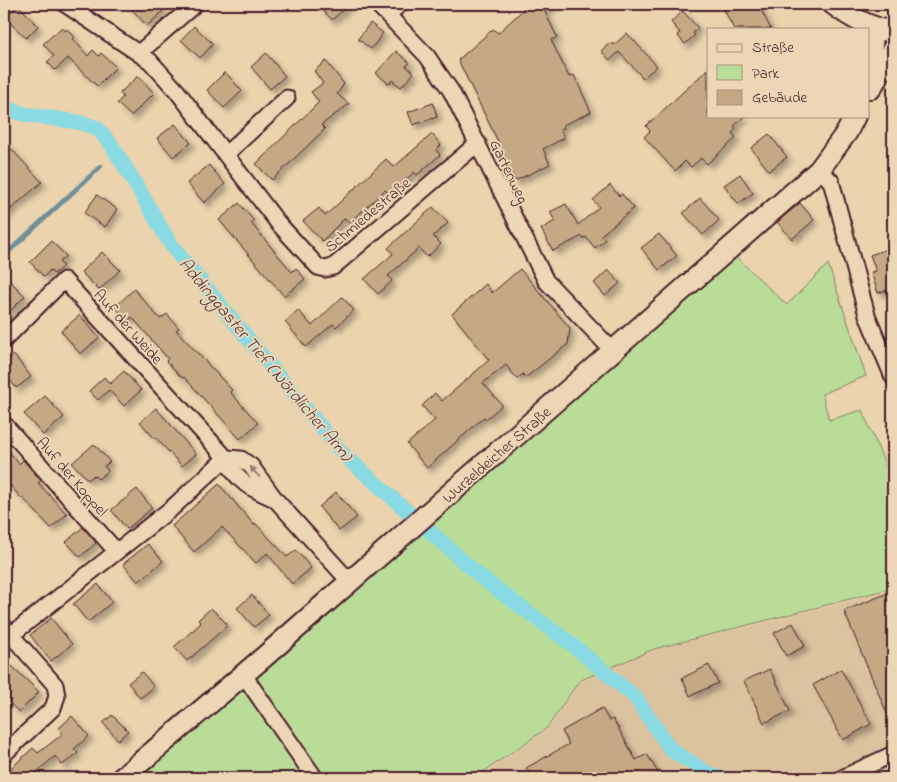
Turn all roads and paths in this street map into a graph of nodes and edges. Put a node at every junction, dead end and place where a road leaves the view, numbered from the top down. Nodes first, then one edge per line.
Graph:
1 (65, 4) edge
2 (195, 4) edge
3 (377, 4) edge
4 (400, 4) edge
5 (833, 4) edge
6 (853, 4) edge
7 (388, 15) junction
8 (884, 29) edge
9 (893, 49) edge
10 (139, 53) junction
11 (870, 74) edge
12 (870, 89) edge
13 (287, 98) dead end
14 (854, 118) edge
15 (478, 143) junction
16 (226, 154) junction
17 (819, 170) junction
18 (4, 340) edge
19 (613, 351) junction
20 (893, 378) edge
21 (4, 424) edge
22 (226, 458) junction
23 (116, 551) junction
24 (350, 582) junction
25 (8, 631) edge
26 (243, 674) junction
27 (4, 754) edge
28 (893, 754) edge
29 (122, 778) edge
30 (315, 778) edge
31 (842, 778) edge

1 - 10 street, Schmiedestraße
2 - 10 street
3 - 7 street, Gartenweg
4 - 7 street
5 - 8 main road
6 - 8 main road
7 - 15 street, Gartenweg
8 - 11 main road
9 - 12 main road
10 - 16 street, Schmiedestraße
13 - 16 street
14 - 17 main road, Wurzeldeicher Straße
15 - 16 street, Schmiedestraße
15 - 19 street, Gartenweg
17 - 19 main road, Wurzeldeicher Straße
17 - 20 street
18 - 22 street, Auf der Weide
19 - 24 main road, Wurzeldeicher Straße
21 - 23 street, Auf der Koppel
22 - 23 street
22 - 24 street, Auf der Weide
23 - 25 street
24 - 26 main road, Wurzeldeicher Straße
25 - 27 street
26 - 29 main road, Wurzeldeicher Straße
26 - 30 street
28 - 31 street

